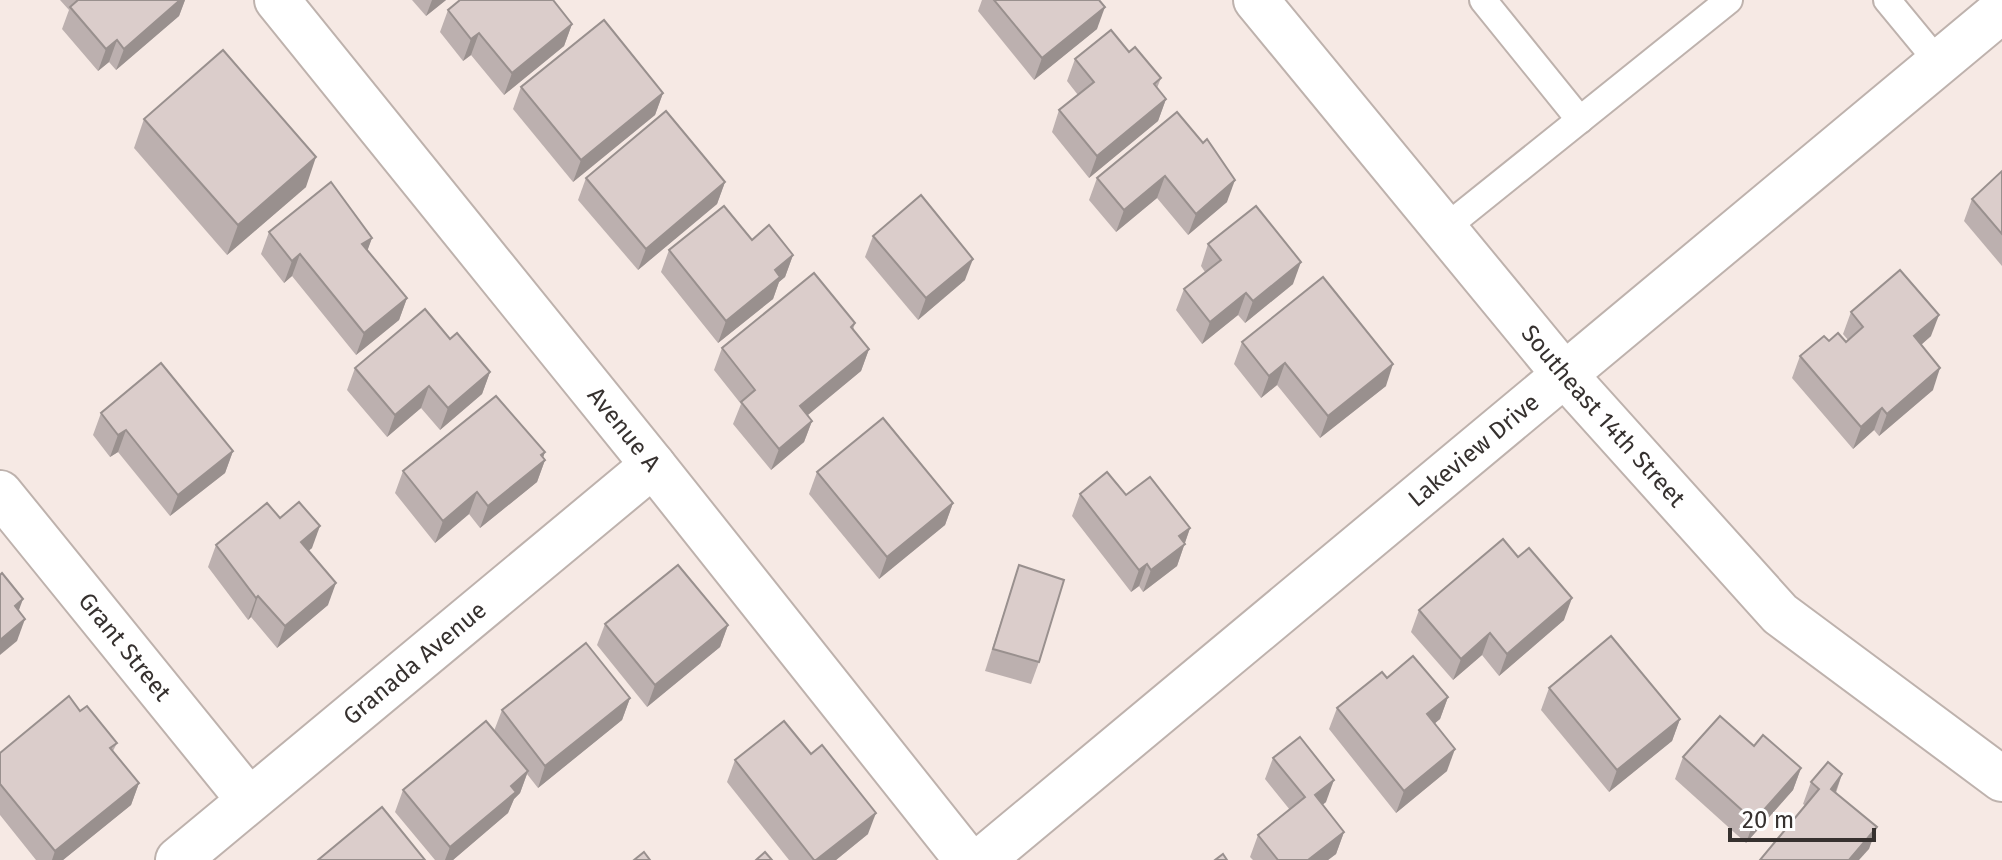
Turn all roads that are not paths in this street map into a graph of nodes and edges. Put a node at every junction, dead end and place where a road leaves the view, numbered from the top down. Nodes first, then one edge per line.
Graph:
1 (277, 0) edge
2 (1256, 0) edge
3 (1483, 0) edge
4 (1729, 0) edge
5 (1887, 0) edge
6 (2002, 10) edge
7 (1939, 63) junction
8 (1580, 120) junction
9 (1444, 229) junction
10 (1564, 374) junction
11 (653, 465) junction
12 (0, 493) edge
13 (2002, 779) edge
14 (249, 800) junction
15 (178, 860) edge
16 (967, 860) edge
17 (982, 860) edge

1 - 11 street, Avenue A
2 - 9 street, Southeast 14th Street
3 - 8 lane
4 - 8 lane
5 - 7 lane
6 - 7 street, Lakeview Drive
7 - 10 street, Lakeview Drive
8 - 9 lane
9 - 10 street, Southeast 14th Street
10 - 13 street, Southeast 14th Street
10 - 17 street, Lakeview Drive
11 - 14 street, Granada Avenue
11 - 16 street, Avenue A
12 - 14 street, Grant Street
14 - 15 street, Granada Avenue

